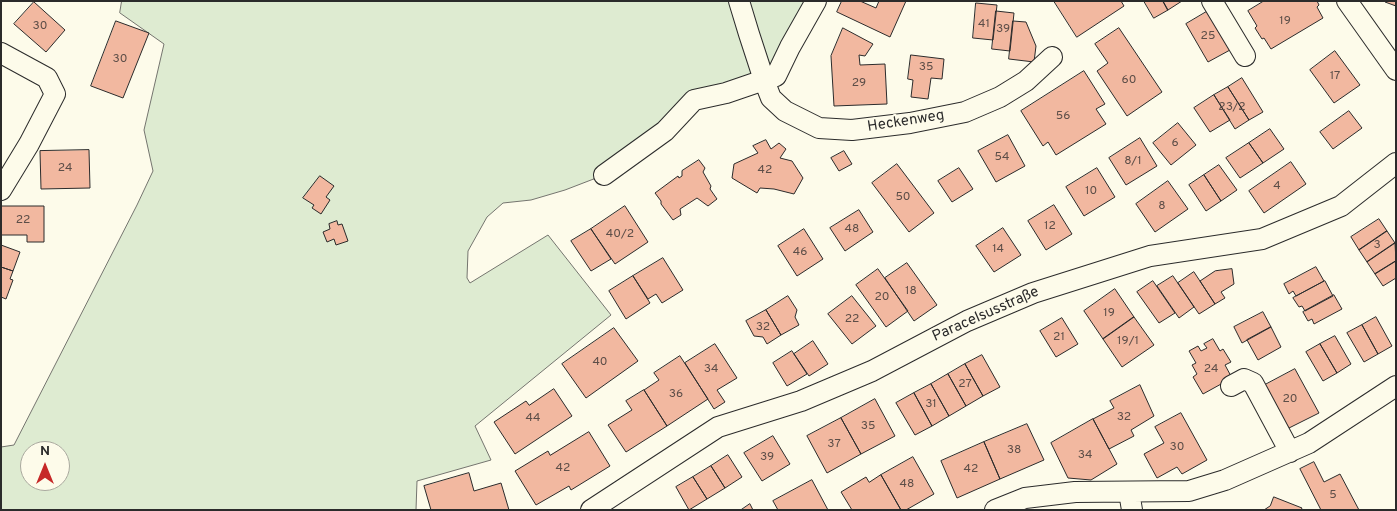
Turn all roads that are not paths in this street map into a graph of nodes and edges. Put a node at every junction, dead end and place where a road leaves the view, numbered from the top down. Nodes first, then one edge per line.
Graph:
1 (740, 1) edge
2 (816, 1) edge
3 (1212, 1) edge
4 (1347, 1) edge
5 (1, 53) edge
6 (1245, 56) dead end
7 (1052, 57) dead end
8 (1396, 70) edge
9 (764, 80) junction
10 (1396, 163) edge
11 (604, 175) dead end
12 (1, 190) edge
13 (1231, 386) dead end
14 (1396, 386) edge
15 (1290, 452) junction
16 (1130, 501) edge
17 (591, 510) edge
18 (995, 510) edge

1 - 9 street, Heckenweg
2 - 9 street
3 - 6 street
4 - 8 street
5 - 12 street
7 - 9 street, Heckenweg
9 - 11 street
10 - 17 street, Paracelsusstraße
13 - 15 street
14 - 15 street
15 - 16 street
16 - 18 street

